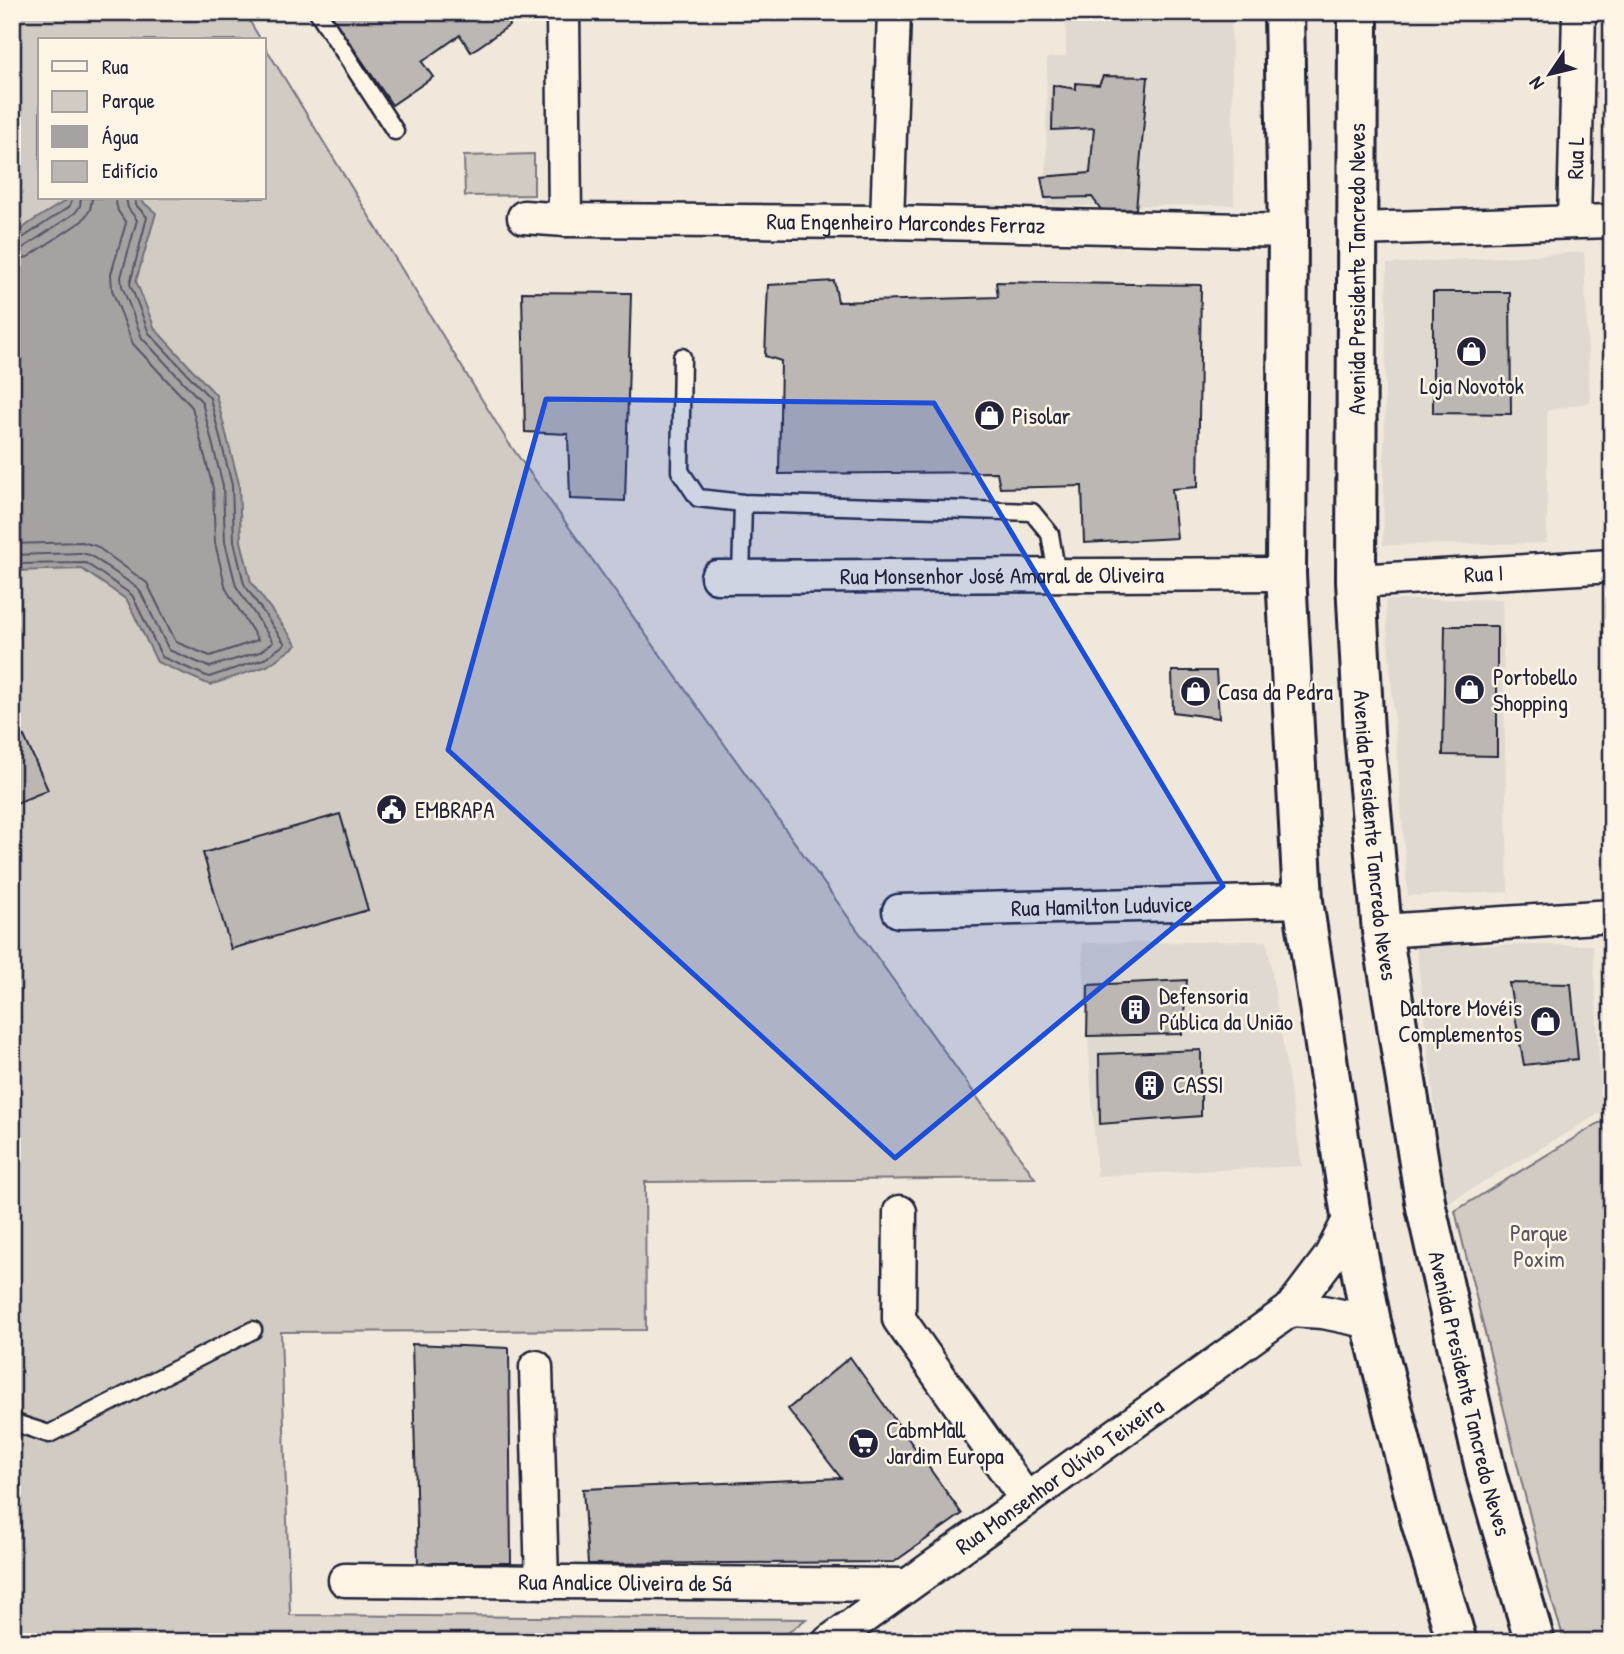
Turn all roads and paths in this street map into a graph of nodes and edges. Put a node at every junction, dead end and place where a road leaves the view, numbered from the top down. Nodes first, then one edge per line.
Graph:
1 (318, 12) edge
2 (562, 12) edge
3 (894, 12) edge
4 (1284, 12) edge
5 (1358, 12) edge
6 (1579, 12) edge
7 (395, 131) dead end
8 (524, 217) dead end
9 (565, 220) junction
10 (1573, 221) junction
11 (1612, 221) edge
12 (887, 222) junction
13 (1357, 229) junction
14 (1287, 231) junction
15 (682, 357) dead end
16 (743, 503) junction
17 (1612, 566) edge
18 (1286, 574) junction
19 (1057, 575) junction
20 (729, 577) joint
21 (1356, 581) junction
22 (1303, 901) junction
23 (899, 911) dead end
24 (1612, 916) edge
25 (1382, 931) junction
26 (900, 1212) dead end
27 (1352, 1216) junction
28 (1290, 1310) junction
29 (1371, 1322) junction
30 (253, 1330) dead end
31 (536, 1367) dead end
32 (12, 1422) edge
33 (1026, 1499) junction
34 (345, 1580) dead end
35 (541, 1582) junction
36 (906, 1586) junction
37 (829, 1642) edge
38 (1457, 1642) edge
39 (1535, 1642) edge

1 - 7 lane
2 - 9 street
3 - 12 street
4 - 14 main road
5 - 13 main road, Avenida Presidente Tancredo Neves
6 - 10 street, Rua L
8 - 9 street, Rua Engenheiro Marcondes Ferraz
9 - 12 street, Rua Engenheiro Marcondes Ferraz
10 - 11 street
10 - 13 street
12 - 14 street, Rua Engenheiro Marcondes Ferraz
13 - 21 main road, Avenida Presidente Tancredo Neves
14 - 18 main road
15 - 16 lane
16 - 19 lane
16 - 20 lane
17 - 21 street, Rua I
18 - 19 street, Rua Monsenhor José Amaral de Oliveira
18 - 22 main road
19 - 20 street, Rua Monsenhor José Amaral de Oliveira
21 - 25 main road, Avenida Presidente Tancredo Neves
22 - 23 street, Rua Hamilton Luduvice
22 - 27 main road
24 - 25 street
25 - 39 main road, Avenida Presidente Tancredo Neves
26 - 33 street
27 - 28 street, Rua Monsenhor Olívio Teixeira
27 - 29 main road
28 - 29 street
28 - 33 street, Rua Monsenhor Olívio Teixeira
29 - 38 main road
30 - 32 lane
31 - 35 street
33 - 36 street, Rua Monsenhor Olívio Teixeira
34 - 35 street, Rua Analice Oliveira de Sá
35 - 36 street, Rua Analice Oliveira de Sá
36 - 37 street, Rua Monsenhor Olívio Teixeira

